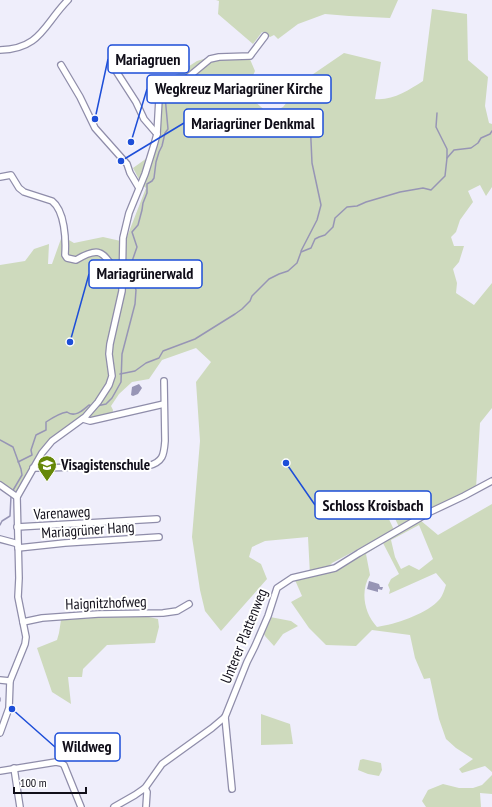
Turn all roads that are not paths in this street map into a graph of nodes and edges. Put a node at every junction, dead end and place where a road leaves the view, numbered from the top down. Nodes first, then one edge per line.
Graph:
1 (68, 0) edge
2 (265, 36) dead end
3 (0, 50) edge
4 (136, 52) dead end
5 (61, 65) dead end
6 (157, 134) junction
7 (0, 177) edge
8 (139, 188) junction
9 (122, 272) junction
10 (164, 381) dead end
11 (164, 404) junction
12 (82, 419) junction
13 (34, 468) junction
14 (492, 482) edge
15 (0, 485) edge
16 (14, 495) junction
17 (157, 519) dead end
18 (17, 527) junction
19 (159, 537) dead end
20 (0, 539) edge
21 (18, 547) junction
22 (189, 604) dead end
23 (23, 622) junction
24 (0, 680) edge
25 (10, 681) junction
26 (225, 716) junction
27 (0, 733) edge
28 (14, 768) junction
29 (0, 770) edge
30 (145, 788) junction
31 (232, 789) dead end
32 (20, 807) edge
33 (81, 807) edge
34 (114, 807) edge
35 (146, 807) edge

1 - 3 street
2 - 6 street
4 - 6 street
5 - 8 street
6 - 8 street
7 - 9 street
8 - 9 street
9 - 12 street
10 - 11 street
11 - 12 street
11 - 13 street
12 - 13 street
13 - 16 street
14 - 26 street, Unterer Plattenweg
15 - 16 street
16 - 18 street
17 - 18 street, Varenaweg
18 - 21 street
19 - 21 street, Mariagrüner Hang
20 - 21 street
21 - 23 street
22 - 23 street, Haignitzhofweg
23 - 25 street
24 - 25 street
25 - 27 street
26 - 30 street, Unterer Plattenweg
26 - 31 street
28 - 29 street
28 - 32 street
28 - 33 street
30 - 34 street, Unterer Plattenweg
30 - 35 street

